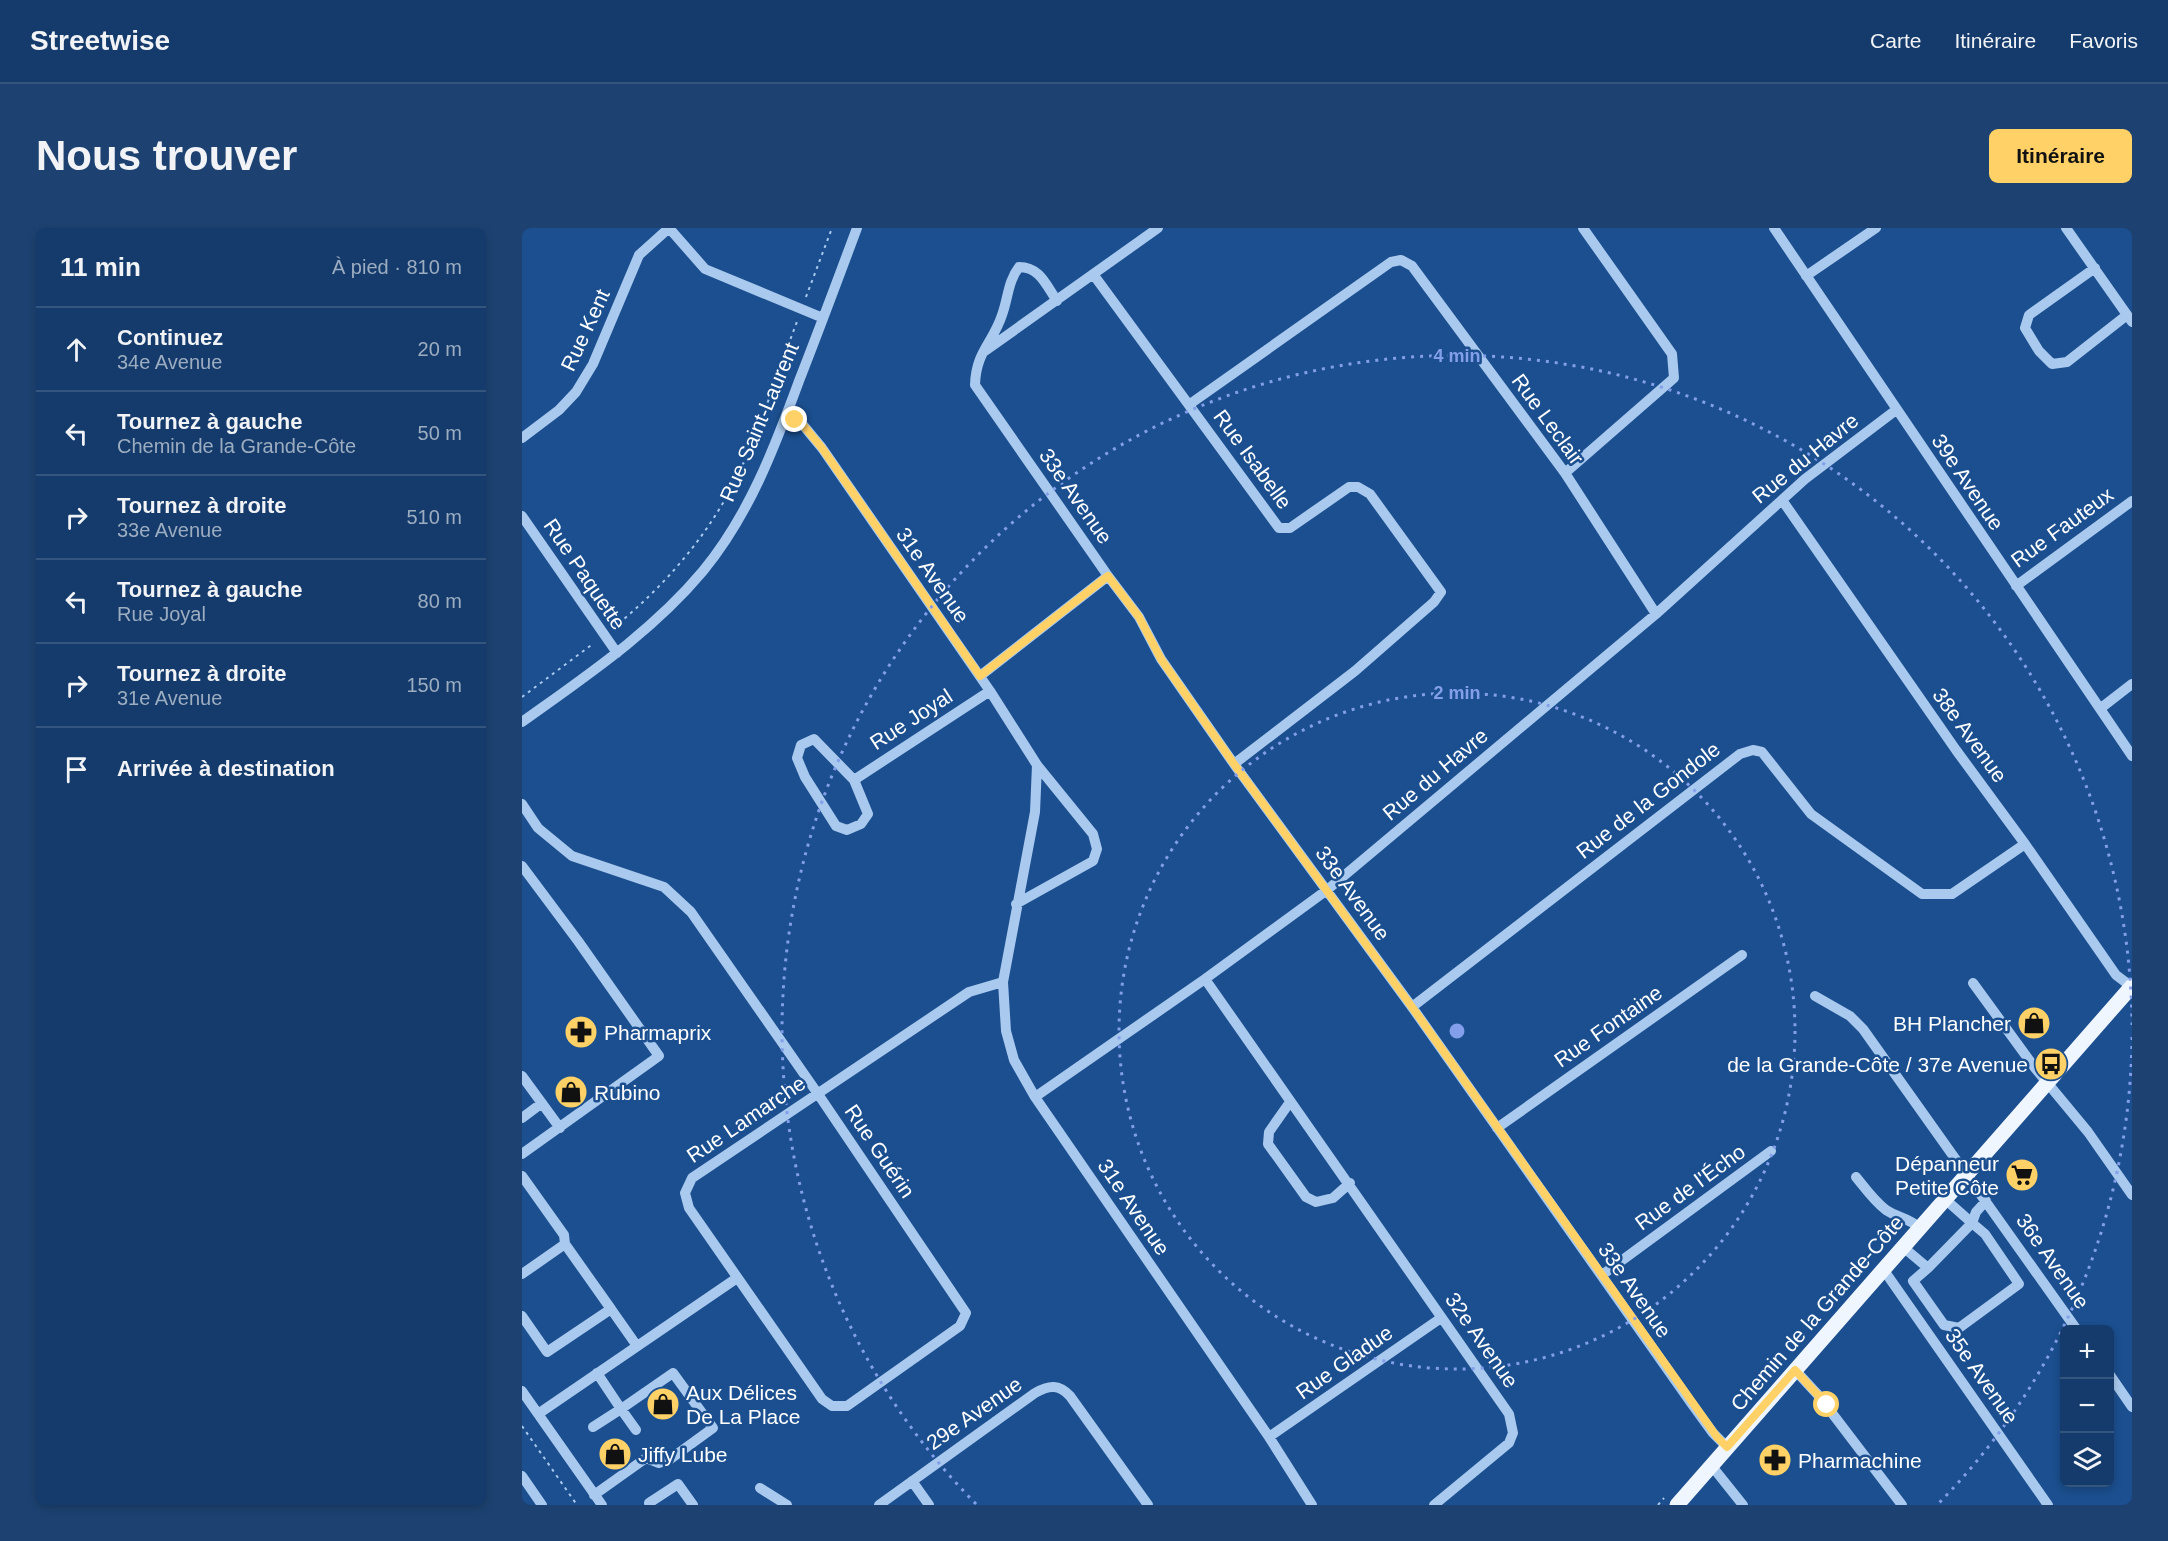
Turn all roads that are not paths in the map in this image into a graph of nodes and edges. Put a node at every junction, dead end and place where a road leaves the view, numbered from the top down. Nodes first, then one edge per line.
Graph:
1 (669, 228) edge
2 (857, 228) edge
3 (1158, 228) edge
4 (1583, 228) edge
5 (1774, 228) edge
6 (1876, 228) edge
7 (2066, 228) edge
8 (2095, 268) junction
9 (1093, 274) junction
10 (1806, 276) junction
11 (1057, 301) junction
12 (823, 318) junction
13 (2129, 319) edge
14 (982, 353) junction
15 (1190, 404) junction
16 (1896, 410) junction
17 (786, 417) junction
18 (522, 438) edge
19 (1565, 473) junction
20 (1782, 500) junction
21 (2132, 501) edge
22 (522, 516) edge
23 (1108, 576) junction
24 (2016, 586) junction
25 (1656, 614) junction
26 (617, 653) junction
27 (980, 676) junction
28 (2132, 684) edge
29 (990, 691) junction
30 (2101, 708) junction
31 (522, 722) edge
32 (2132, 756) edge
33 (1234, 764) junction
34 (1037, 765) junction
35 (854, 780) junction
36 (522, 804) edge
37 (2025, 844) junction
38 (522, 866) edge
39 (1327, 890) junction
40 (1016, 904) junction
41 (1742, 954) dead end
42 (1205, 979) junction
43 (1003, 982) junction
44 (1973, 983) dead end
45 (2132, 986) edge
46 (1815, 996) dead end
47 (1412, 1007) junction
48 (522, 1076) edge
49 (2048, 1083) junction
50 (818, 1094) junction
51 (1035, 1097) junction
52 (1290, 1102) junction
53 (542, 1103) junction
54 (522, 1118) edge
55 (560, 1128) junction
56 (1497, 1128) junction
57 (1771, 1151) dead end
58 (522, 1154) edge
59 (522, 1176) edge
60 (1967, 1176) junction
61 (1856, 1177) dead end
62 (1350, 1183) junction
63 (2132, 1195) edge
64 (1946, 1200) junction
65 (1986, 1201) junction
66 (1972, 1223) junction
67 (1920, 1228) junction
68 (565, 1244) junction
69 (2017, 1245) junction
70 (1903, 1247) junction
71 (2000, 1256) junction
72 (1928, 1268) junction
73 (1883, 1269) junction
74 (522, 1274) edge
75 (1602, 1275) junction
76 (737, 1278) junction
77 (1913, 1281) junction
78 (1899, 1291) junction
79 (611, 1309) junction
80 (522, 1316) edge
81 (1441, 1318) junction
82 (1944, 1325) junction
83 (2074, 1325) edge
84 (1930, 1335) junction
85 (638, 1346) junction
86 (1795, 1370) junction
87 (597, 1373) junction
88 (2112, 1379) edge
89 (522, 1391) edge
90 (2132, 1407) edge
91 (621, 1409) junction
92 (538, 1414) junction
93 (594, 1427) dead end
94 (636, 1430) dead end
95 (1269, 1437) junction
96 (1727, 1447) junction
97 (1711, 1465) junction
98 (522, 1476) edge
99 (912, 1481) junction
100 (760, 1488) dead end
101 (594, 1495) junction
102 (1671, 1501) edge
103 (648, 1504) edge
104 (542, 1505) edge
105 (602, 1505) edge
106 (693, 1505) edge
107 (787, 1505) edge
108 (879, 1505) edge
109 (929, 1505) edge
110 (1148, 1505) edge
111 (1312, 1505) edge
112 (1434, 1505) edge
113 (1743, 1505) edge
114 (1902, 1505) edge
115 (2048, 1505) edge

1 - 12 street
1 - 18 street, Rue Kent
2 - 12 street, Rue Saint-Laurent
3 - 9 street
4 - 19 street
5 - 10 street, 39e Avenue
6 - 10 street
7 - 8 street
8 - 13 street
8 - 13 street
9 - 11 street
9 - 15 street, Rue Isabelle
10 - 16 street, 39e Avenue
11 - 14 street
11 - 14 street, 33e Avenue
12 - 17 street, Rue Saint-Laurent
14 - 23 street, 33e Avenue
15 - 19 street, Rue Leclair
15 - 33 street, Rue Isabelle
16 - 20 street, Rue du Havre
16 - 24 street, 39e Avenue
17 - 26 street, Rue Saint-Laurent
17 - 27 street, 31e Avenue
19 - 25 street, Rue Leclair
20 - 25 street, Rue du Havre
20 - 37 street, 38e Avenue
21 - 24 street, Rue Fauteux
22 - 26 street, Rue Paquette
23 - 27 street
23 - 33 street, 33e Avenue
24 - 30 street, 39e Avenue
25 - 39 street, Rue du Havre
26 - 31 street, Rue Saint-Laurent
27 - 29 street, 31e Avenue
28 - 30 street
29 - 34 street, 31e Avenue
29 - 35 street, Rue Joyal
30 - 32 street, 39e Avenue
33 - 39 street, 33e Avenue
34 - 40 street, 31e Avenue
34 - 40 street, 31e Avenue
35 - 35 street
36 - 50 street, Rue Guérin
37 - 45 street, 38e Avenue
37 - 47 street, Rue de la Gondole
38 - 55 street
39 - 42 street, Rue du Havre
39 - 47 street, 33e Avenue
40 - 43 street, 31e Avenue
41 - 56 street, Rue Fontaine
42 - 51 street, Rue du Havre
42 - 52 street, 32e Avenue
43 - 50 street, Rue Lamarche
43 - 51 street, 31e Avenue
44 - 49 street
45 - 49 main road, Chemin de la Grande-Côte
46 - 60 street, 36e Avenue
47 - 56 street, 33e Avenue
48 - 53 street
49 - 60 main road, Chemin de la Grande-Côte
49 - 63 street
50 - 76 street, Rue Lamarche
50 - 76 street, Rue Guérin
51 - 95 street, 31e Avenue
52 - 62 street, 32e Avenue
52 - 62 street
53 - 54 street
53 - 55 street
55 - 58 street
56 - 75 street, 33e Avenue
57 - 75 street, Rue de l'Écho
59 - 68 street
60 - 64 main road, Chemin de la Grande-Côte
60 - 65 street, 36e Avenue
61 - 67 street
62 - 81 street, 32e Avenue
64 - 66 street
64 - 67 main road, Chemin de la Grande-Côte
65 - 66 street
65 - 69 street, 36e Avenue
66 - 71 street
66 - 72 street
67 - 70 main road, Chemin de la Grande-Côte
68 - 74 street
68 - 79 street
69 - 71 street
69 - 83 street, 36e Avenue
70 - 72 street
70 - 73 main road, Chemin de la Grande-Côte
71 - 82 street
72 - 77 street
73 - 78 street, 35e Avenue
73 - 86 main road, Chemin de la Grande-Côte
75 - 96 street, 33e Avenue
76 - 85 street
77 - 78 street
77 - 82 street
78 - 84 street, 35e Avenue
79 - 80 street
79 - 85 street
81 - 95 street, Rue Gladue
81 - 112 street, 32e Avenue
82 - 84 street
84 - 115 street, 35e Avenue
85 - 87 street
86 - 96 main road, Chemin de la Grande-Côte
86 - 114 street
87 - 91 street
87 - 92 street
88 - 90 street
89 - 92 street
91 - 93 street
91 - 94 street
91 - 101 street
92 - 101 street
95 - 111 street, 31e Avenue
96 - 97 main road, Chemin de la Grande-Côte
97 - 102 main road, Chemin de la Grande-Côte
97 - 113 street
98 - 104 street
99 - 108 street
99 - 109 street
99 - 110 street, 29e Avenue
100 - 107 street
101 - 105 street
103 - 106 street

